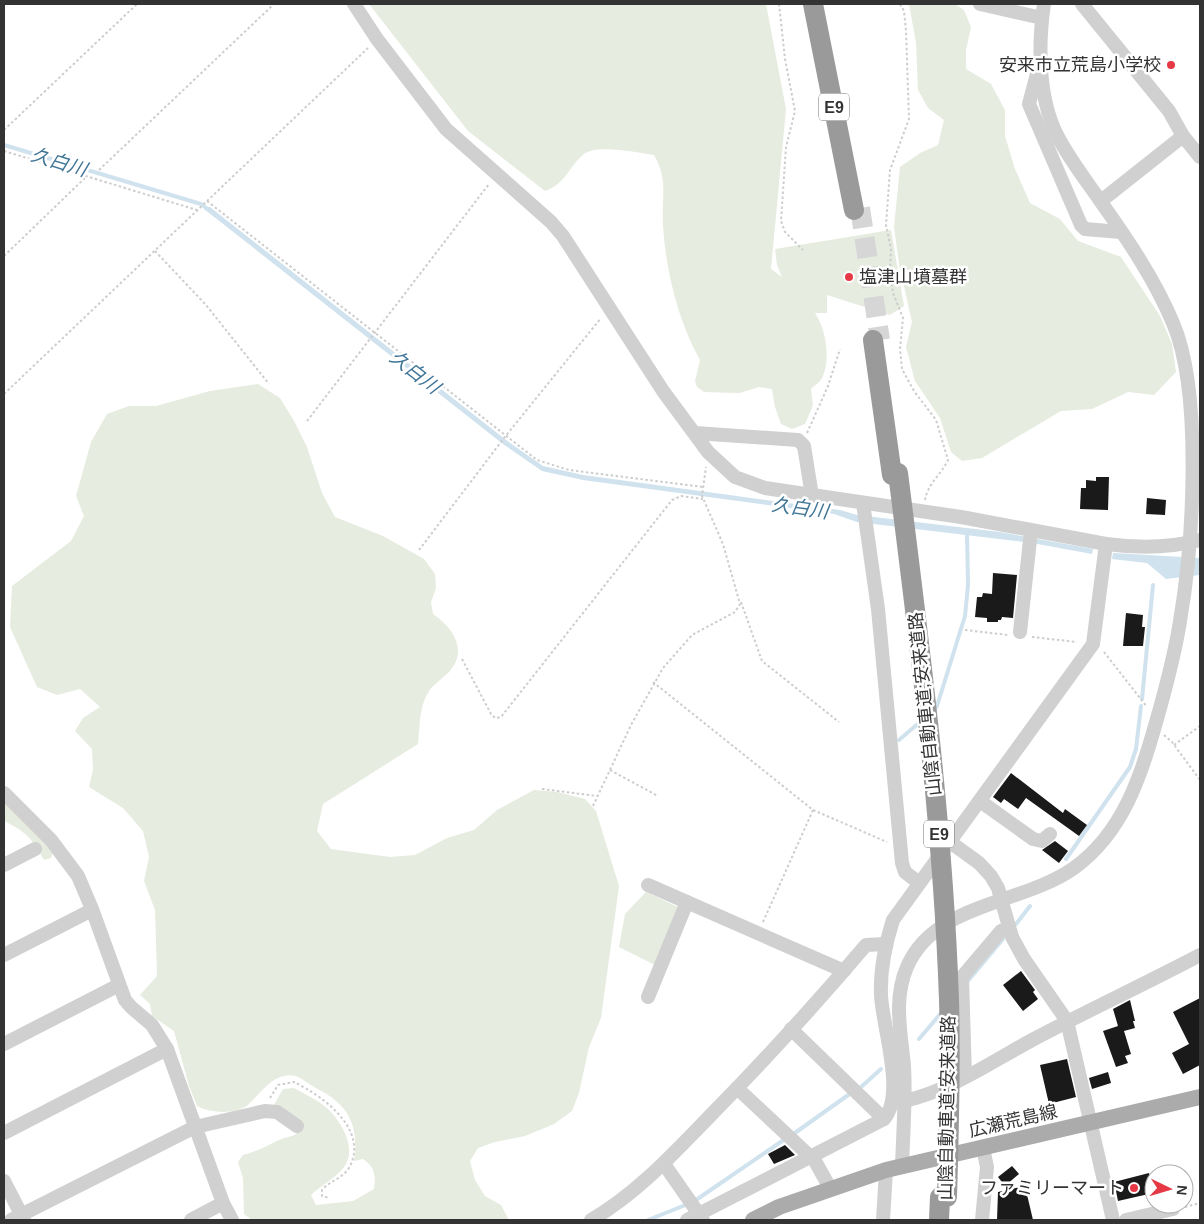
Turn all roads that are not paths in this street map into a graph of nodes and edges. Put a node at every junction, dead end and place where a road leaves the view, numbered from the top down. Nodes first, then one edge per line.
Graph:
1 (354, 4) edge
2 (813, 4) edge
3 (820, 4) edge
4 (980, 4) edge
5 (1044, 4) edge
6 (1082, 4) edge
7 (1042, 18) junction
8 (1040, 62) junction
9 (1183, 136) junction
10 (1199, 152) edge
11 (1101, 202) junction
12 (1121, 232) junction
13 (877, 340) tunnel mouth
14 (695, 433) junction
15 (812, 496) junction
16 (863, 503) junction
17 (1029, 537) junction
18 (1106, 544) junction
19 (1192, 546) edge
20 (1020, 632) dead end
21 (4, 793) edge
22 (980, 801) junction
23 (1050, 834) dead end
24 (950, 842) junction
25 (35, 849) dead end
26 (4, 865) edge
27 (918, 883) junction
28 (648, 885) dead end
29 (1002, 901) junction
30 (688, 902) junction
31 (88, 912) dead end
32 (1009, 928) junction
33 (885, 944) junction
34 (4, 955) edge
35 (1200, 955) edge
36 (844, 971) junction
37 (119, 985) junction
38 (648, 997) dead end
39 (1067, 1021) junction
40 (791, 1029) junction
41 (4, 1044) edge
42 (167, 1049) junction
43 (965, 1077) junction
44 (737, 1088) junction
45 (1200, 1097) edge
46 (904, 1101) junction
47 (884, 1119) junction
48 (1090, 1124) junction
49 (297, 1126) dead end
50 (195, 1127) junction
51 (4, 1133) edge
52 (983, 1148) junction
53 (809, 1156) junction
54 (664, 1164) junction
55 (894, 1168) junction
56 (4, 1182) edge
57 (830, 1188) junction
58 (944, 1197) junction
59 (223, 1204) junction
60 (1152, 1214) edge
61 (607, 1216) edge
62 (702, 1217) edge
63 (19, 1218) edge
64 (191, 1220) edge
65 (232, 1220) edge
66 (591, 1220) edge
67 (687, 1220) edge
68 (753, 1220) edge
69 (884, 1220) edge
70 (939, 1220) edge
71 (945, 1220) edge
72 (982, 1220) edge
73 (1112, 1220) edge
74 (1126, 1220) edge

1 - 14 street
2 - 3 highway, E9
4 - 7 street
5 - 7 street
6 - 9 street
7 - 8 street
8 - 11 street
8 - 12 street
9 - 10 street
9 - 11 street
11 - 12 street
12 - 19 street
13 - 58 highway, 山陰自動車道;安来道路 / E9, bridge
14 - 15 street
14 - 15 street
15 - 16 street
16 - 17 street
16 - 27 street
17 - 18 street
17 - 20 street
18 - 19 street
18 - 22 street
19 - 29 street
21 - 37 street
22 - 23 street
22 - 24 street
24 - 27 street
24 - 29 street
25 - 26 street
27 - 33 street
28 - 30 street
29 - 32 street
29 - 46 street
30 - 36 street
30 - 38 street
31 - 34 street
32 - 39 street
32 - 43 street
33 - 36 street
33 - 47 street
35 - 39 street
36 - 40 street
37 - 41 street
37 - 42 street
39 - 43 street
39 - 48 street
40 - 44 street
40 - 47 street
42 - 50 street
42 - 51 street
43 - 46 street
44 - 53 street
44 - 54 street
45 - 48 main road, 広瀬荒島線
46 - 55 street
47 - 53 street
48 - 52 main road, 広瀬荒島線
48 - 73 street
49 - 50 street
50 - 59 street
50 - 63 street
52 - 55 main road, 広瀬荒島線
52 - 72 street
53 - 57 street
53 - 62 street
54 - 61 street
54 - 62 street
55 - 57 main road, 広瀬荒島線
55 - 69 street
56 - 63 street
57 - 68 main road, 広瀬荒島線
58 - 70 highway, 山陰自動車道;安来道路 / E9
58 - 71 highway, 山陰自動車道;安来道路 / E9
59 - 64 street
59 - 65 street
60 - 74 street
61 - 66 street
62 - 67 street

